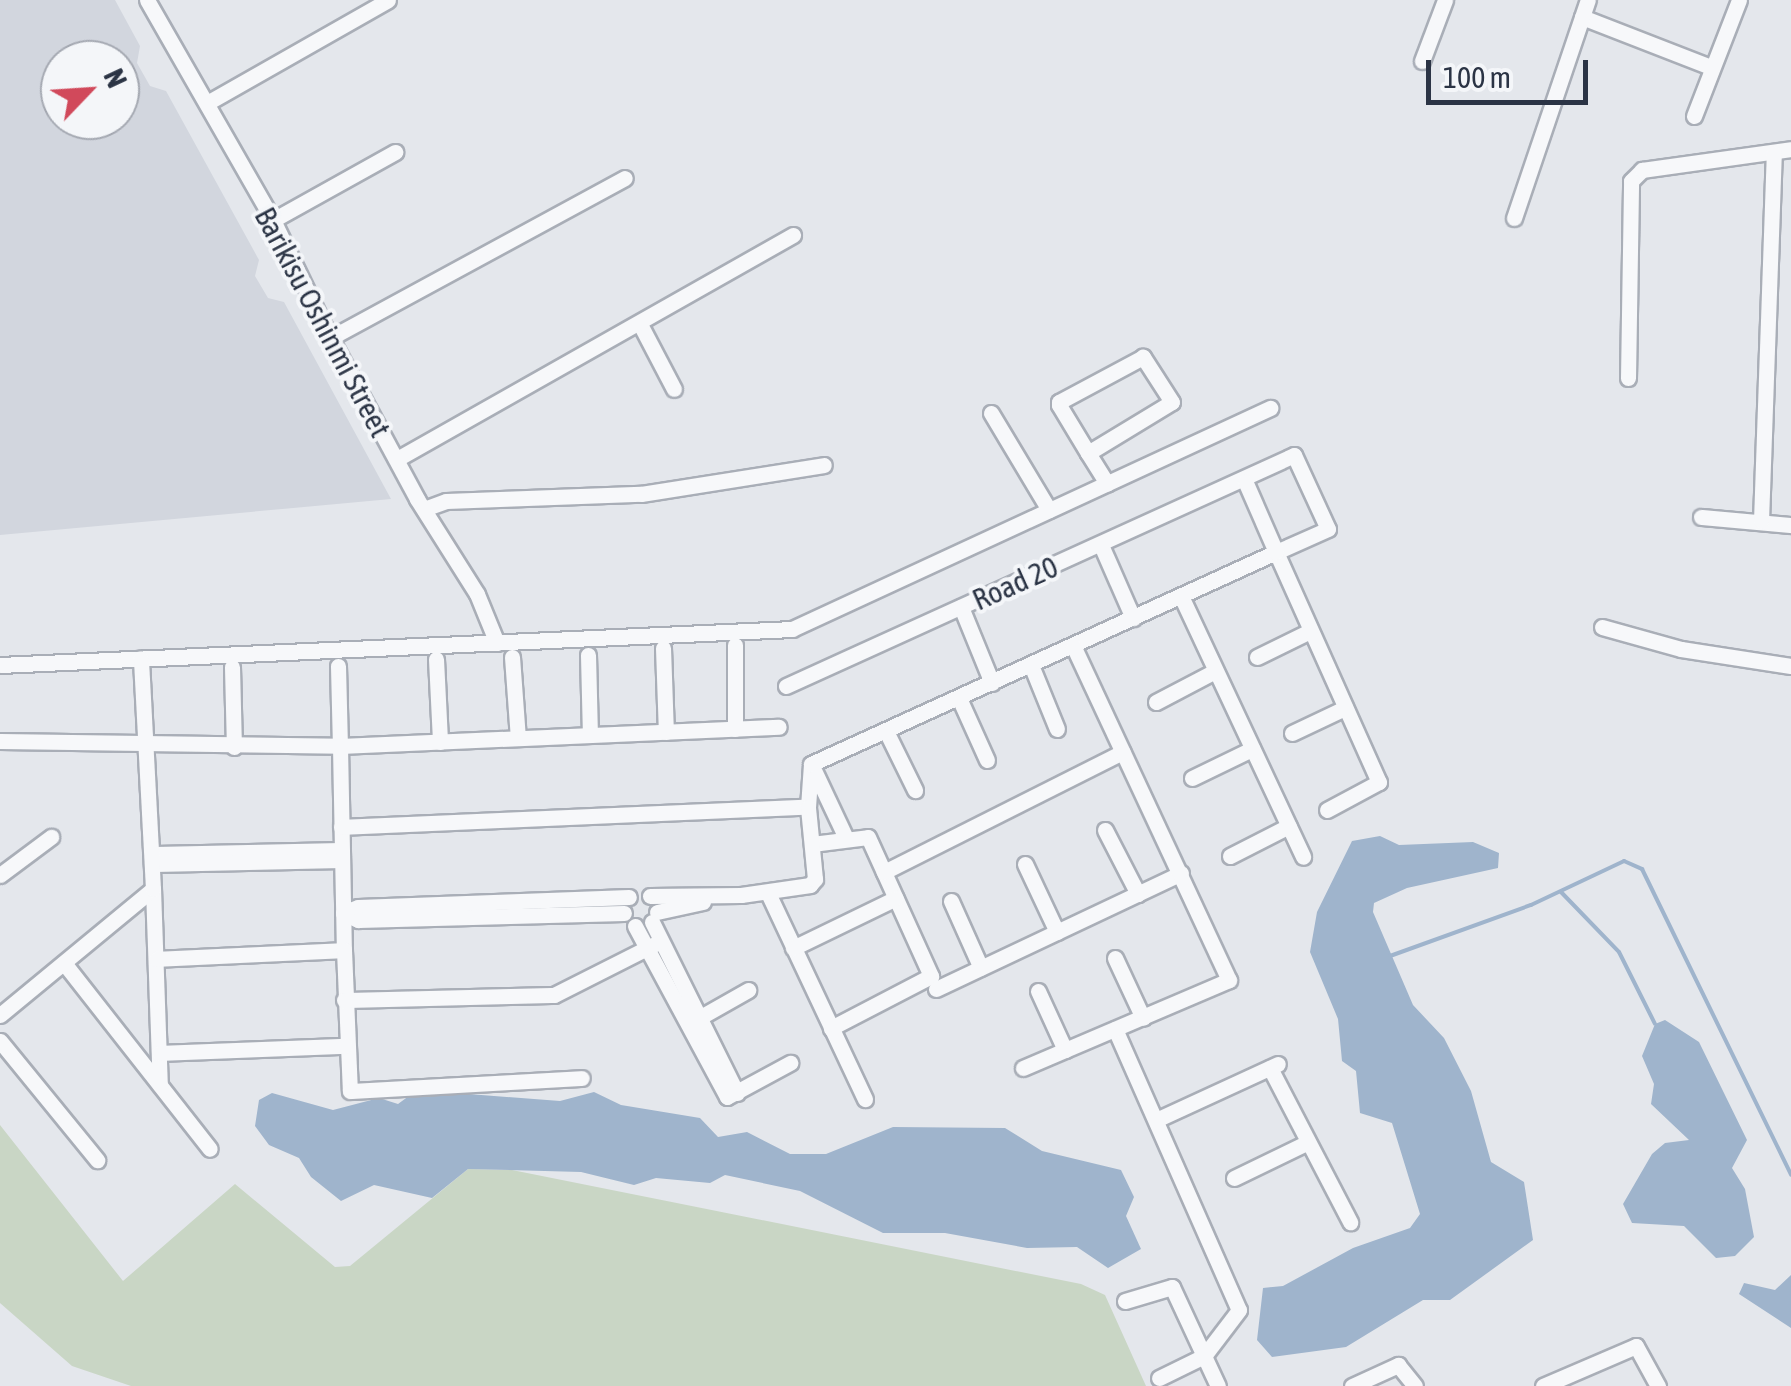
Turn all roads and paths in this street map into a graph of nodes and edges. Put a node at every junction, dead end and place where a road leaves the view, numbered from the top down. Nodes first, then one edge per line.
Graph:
1 (147, 0) edge
2 (388, 0) edge
3 (1445, 0) edge
4 (1588, 0) edge
5 (1740, 0) edge
6 (1582, 18) junction
7 (1422, 61) dead end
8 (1712, 67) junction
9 (208, 103) junction
10 (1694, 116) dead end
11 (1783, 151) edge
12 (395, 152) dead end
13 (626, 178) dead end
14 (1514, 218) dead end
15 (274, 220) junction
16 (793, 235) dead end
17 (641, 326) junction
18 (332, 337) junction
19 (1628, 378) dead end
20 (674, 389) dead end
21 (1270, 408) dead end
22 (991, 413) dead end
23 (1088, 452) junction
24 (397, 459) junction
25 (824, 465) dead end
26 (1245, 481) junction
27 (1107, 483) junction
28 (424, 509) junction
29 (1049, 510) junction
30 (1700, 517) dead end
31 (1761, 521) junction
32 (1791, 525) edge
33 (1101, 544) junction
34 (1276, 552) junction
35 (1180, 596) junction
36 (960, 607) junction
37 (1133, 618) junction
38 (1602, 627) dead end
39 (1310, 632) junction
40 (498, 642) junction
41 (736, 645) dead end
42 (1072, 646) junction
43 (664, 648) dead end
44 (588, 655) dead end
45 (1257, 657) dead end
46 (142, 658) junction
47 (436, 658) dead end
48 (512, 658) dead end
49 (0, 665) edge
50 (1031, 665) junction
51 (338, 666) dead end
52 (1791, 666) edge
53 (232, 667) dead end
54 (1216, 671) junction
55 (992, 683) junction
56 (786, 686) dead end
57 (959, 698) junction
58 (1156, 702) dead end
59 (1345, 708) junction
60 (779, 727) dead end
61 (734, 728) junction
62 (1057, 729) dead end
63 (886, 731) junction
64 (666, 732) junction
65 (1292, 733) dead end
66 (590, 735) junction
67 (518, 738) junction
68 (0, 741) edge
69 (440, 742) junction
70 (340, 746) junction
71 (234, 747) junction
72 (146, 748) junction
73 (1252, 749) junction
74 (1123, 752) junction
75 (987, 760) dead end
76 (811, 764) junction
77 (1192, 778) dead end
78 (915, 790) dead end
79 (808, 807) junction
80 (1327, 810) dead end
81 (341, 826) junction
82 (1289, 826) junction
83 (1105, 830) dead end
84 (844, 836) junction
85 (52, 837) dead end
86 (812, 844) junction
87 (341, 855) junction
88 (1230, 856) dead end
89 (1303, 857) dead end
90 (154, 859) junction
91 (1025, 864) dead end
92 (884, 872) junction
93 (1181, 874) junction
94 (0, 875) edge
95 (153, 889) junction
96 (768, 893) junction
97 (1138, 894) junction
98 (896, 898) junction
99 (951, 900) dead end
100 (641, 911) junction
101 (343, 913) junction
102 (1057, 932) junction
103 (651, 945) junction
104 (794, 948) junction
105 (344, 950) junction
106 (1115, 958) dead end
107 (156, 959) junction
108 (64, 963) junction
109 (981, 968) junction
110 (936, 988) dead end
111 (748, 990) dead end
112 (1038, 991) dead end
113 (344, 1000) junction
114 (0, 1015) edge
115 (1142, 1018) junction
116 (691, 1022) junction
117 (831, 1028) junction
118 (1116, 1030) junction
119 (0, 1041) edge
120 (344, 1046) junction
121 (1066, 1050) junction
122 (159, 1053) junction
123 (790, 1063) dead end
124 (1024, 1068) dead end
125 (582, 1078) dead end
126 (160, 1085) junction
127 (865, 1099) dead end
128 (1156, 1120) junction
129 (1308, 1142) junction
130 (210, 1149) dead end
131 (97, 1160) dead end
132 (1234, 1178) dead end
133 (1350, 1222) dead end
134 (1125, 1301) dead end
135 (1204, 1356) junction
136 (1158, 1378) dead end
137 (1218, 1386) edge
138 (1352, 1386) edge
139 (1415, 1386) edge
140 (1543, 1386) edge
141 (1658, 1386) edge

1 - 9 street, Barikisu Oshinmi Street
2 - 9 street
3 - 7 street
4 - 6 street
5 - 8 street
6 - 8 street
6 - 14 street
8 - 10 street
9 - 15 street, Barikisu Oshinmi Street
11 - 19 street
11 - 31 street
12 - 15 street
13 - 18 street
15 - 18 street, Barikisu Oshinmi Street
16 - 17 street
17 - 20 street
17 - 24 street
18 - 24 street, Barikisu Oshinmi Street
21 - 27 street
22 - 29 street
23 - 23 street
23 - 27 street
24 - 28 street, Barikisu Oshinmi Street
25 - 28 street
26 - 33 street, Road 20
26 - 34 street
26 - 34 street, Road 20
27 - 29 street
28 - 40 street, Barikisu Oshinmi Street
29 - 40 street
30 - 31 street
31 - 32 street
33 - 36 street, Road 20
33 - 37 street
34 - 35 street
34 - 39 street
35 - 37 street
35 - 54 street
36 - 55 street
36 - 56 street, Road 20
37 - 42 street
38 - 52 street
39 - 45 street
39 - 59 street
40 - 46 street
41 - 61 street
42 - 50 street
42 - 74 street
43 - 64 street
44 - 66 street
46 - 49 street
46 - 72 street
47 - 69 street
48 - 67 street
50 - 55 street
50 - 62 street
51 - 70 street
53 - 71 street
54 - 58 street
54 - 73 street
55 - 57 street
57 - 63 street
57 - 75 street
59 - 65 street
59 - 80 street
60 - 61 street
61 - 64 street
63 - 76 street
63 - 78 street
64 - 66 street
66 - 67 street
67 - 69 street
68 - 72 street
69 - 70 street
70 - 71 street
70 - 81 street
71 - 72 street
72 - 90 street
73 - 77 street
73 - 82 street
74 - 92 street
74 - 93 street
76 - 79 street
76 - 84 street
79 - 81 street
79 - 86 street
81 - 87 street
82 - 88 street
82 - 89 street
83 - 97 street
84 - 86 street
84 - 92 street
85 - 94 street
86 - 96 street
87 - 90 street
87 - 101 street
90 - 95 street
91 - 102 street
92 - 98 street
93 - 97 street
93 - 115 street
95 - 107 street
95 - 108 street
96 - 100 street
96 - 104 street
97 - 102 street
98 - 104 street
98 - 117 street
99 - 109 street
100 - 101 street
100 - 103 street
101 - 105 street
102 - 109 street
103 - 113 street
103 - 116 street
104 - 117 street
105 - 107 street
105 - 113 street
106 - 115 street
107 - 122 street
108 - 114 street
108 - 126 street
109 - 110 street
111 - 116 street
112 - 121 street
113 - 120 street
115 - 118 street
116 - 123 street
117 - 127 street
118 - 121 street
118 - 128 street
119 - 131 street
120 - 122 street
120 - 125 street
121 - 124 street
122 - 126 street
126 - 130 street
128 - 129 street
128 - 135 street
129 - 132 street
129 - 133 street
134 - 135 street
135 - 136 street
135 - 137 street
138 - 139 street
140 - 141 street

